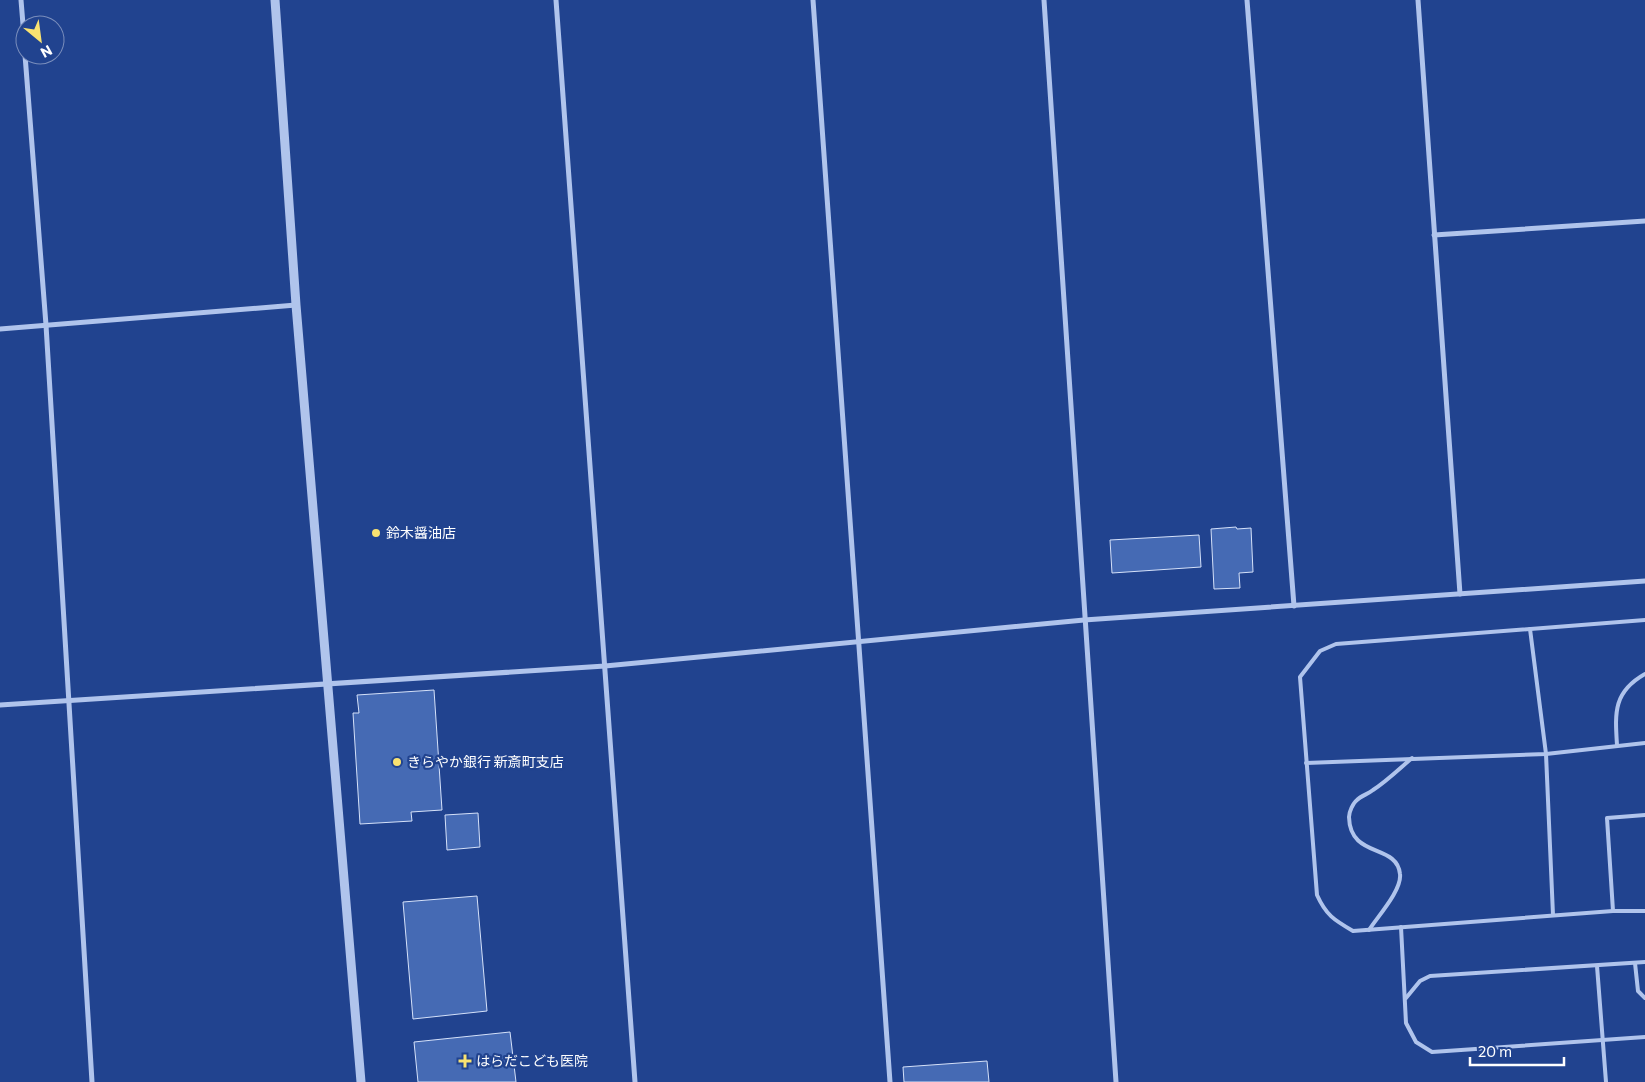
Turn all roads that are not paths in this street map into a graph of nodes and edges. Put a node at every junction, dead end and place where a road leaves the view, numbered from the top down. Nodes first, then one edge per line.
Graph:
1 (21, 0) edge
2 (275, 0) edge
3 (556, 0) edge
4 (813, 0) edge
5 (1044, 0) edge
6 (1247, 0) edge
7 (1418, 0) edge
8 (22, 15) edge
9 (27, 65) edge
10 (1645, 221) edge
11 (1434, 235) junction
12 (296, 305) junction
13 (46, 325) junction
14 (0, 329) edge
15 (1645, 581) edge
16 (1460, 594) junction
17 (1294, 606) junction
18 (1084, 620) junction
19 (1645, 620) edge
20 (1530, 629) junction
21 (858, 642) junction
22 (605, 666) junction
23 (1645, 674) edge
24 (326, 682) junction
25 (69, 701) junction
26 (0, 705) edge
27 (1645, 743) edge
28 (1617, 745) junction
29 (1546, 754) junction
30 (1413, 757) junction
31 (1306, 763) junction
32 (1645, 816) edge
33 (1613, 911) junction
34 (1645, 911) edge
35 (1553, 916) junction
36 (1401, 927) junction
37 (1369, 930) junction
38 (1645, 962) edge
39 (1635, 963) junction
40 (1597, 966) junction
41 (1406, 998) junction
42 (1645, 998) edge
43 (1645, 1037) edge
44 (1602, 1039) junction
45 (92, 1082) edge
46 (361, 1082) edge
47 (635, 1082) edge
48 (890, 1082) edge
49 (1116, 1082) edge
50 (1606, 1082) edge

1 - 8 street
2 - 12 street
3 - 22 street
4 - 21 street
5 - 18 street
6 - 17 street
7 - 11 street
9 - 13 street
10 - 11 street
11 - 16 street
12 - 13 street
12 - 24 street
13 - 14 street
13 - 25 street
15 - 16 street
16 - 17 street
17 - 18 street
18 - 21 street
18 - 49 street
19 - 20 lane
20 - 29 lane
20 - 31 lane
21 - 22 street
21 - 48 street
22 - 24 street
22 - 47 street
23 - 28 lane
24 - 25 street
24 - 46 street
25 - 26 street
25 - 45 street
27 - 28 lane
28 - 29 lane
29 - 30 lane
29 - 35 lane
30 - 31 lane
30 - 37 lane
31 - 37 lane
32 - 33 lane
33 - 34 lane
33 - 35 lane
35 - 36 lane
36 - 37 lane
36 - 41 lane
38 - 39 lane
39 - 40 lane
39 - 42 lane
40 - 41 lane
40 - 44 lane
41 - 44 lane
43 - 44 lane
44 - 50 lane

